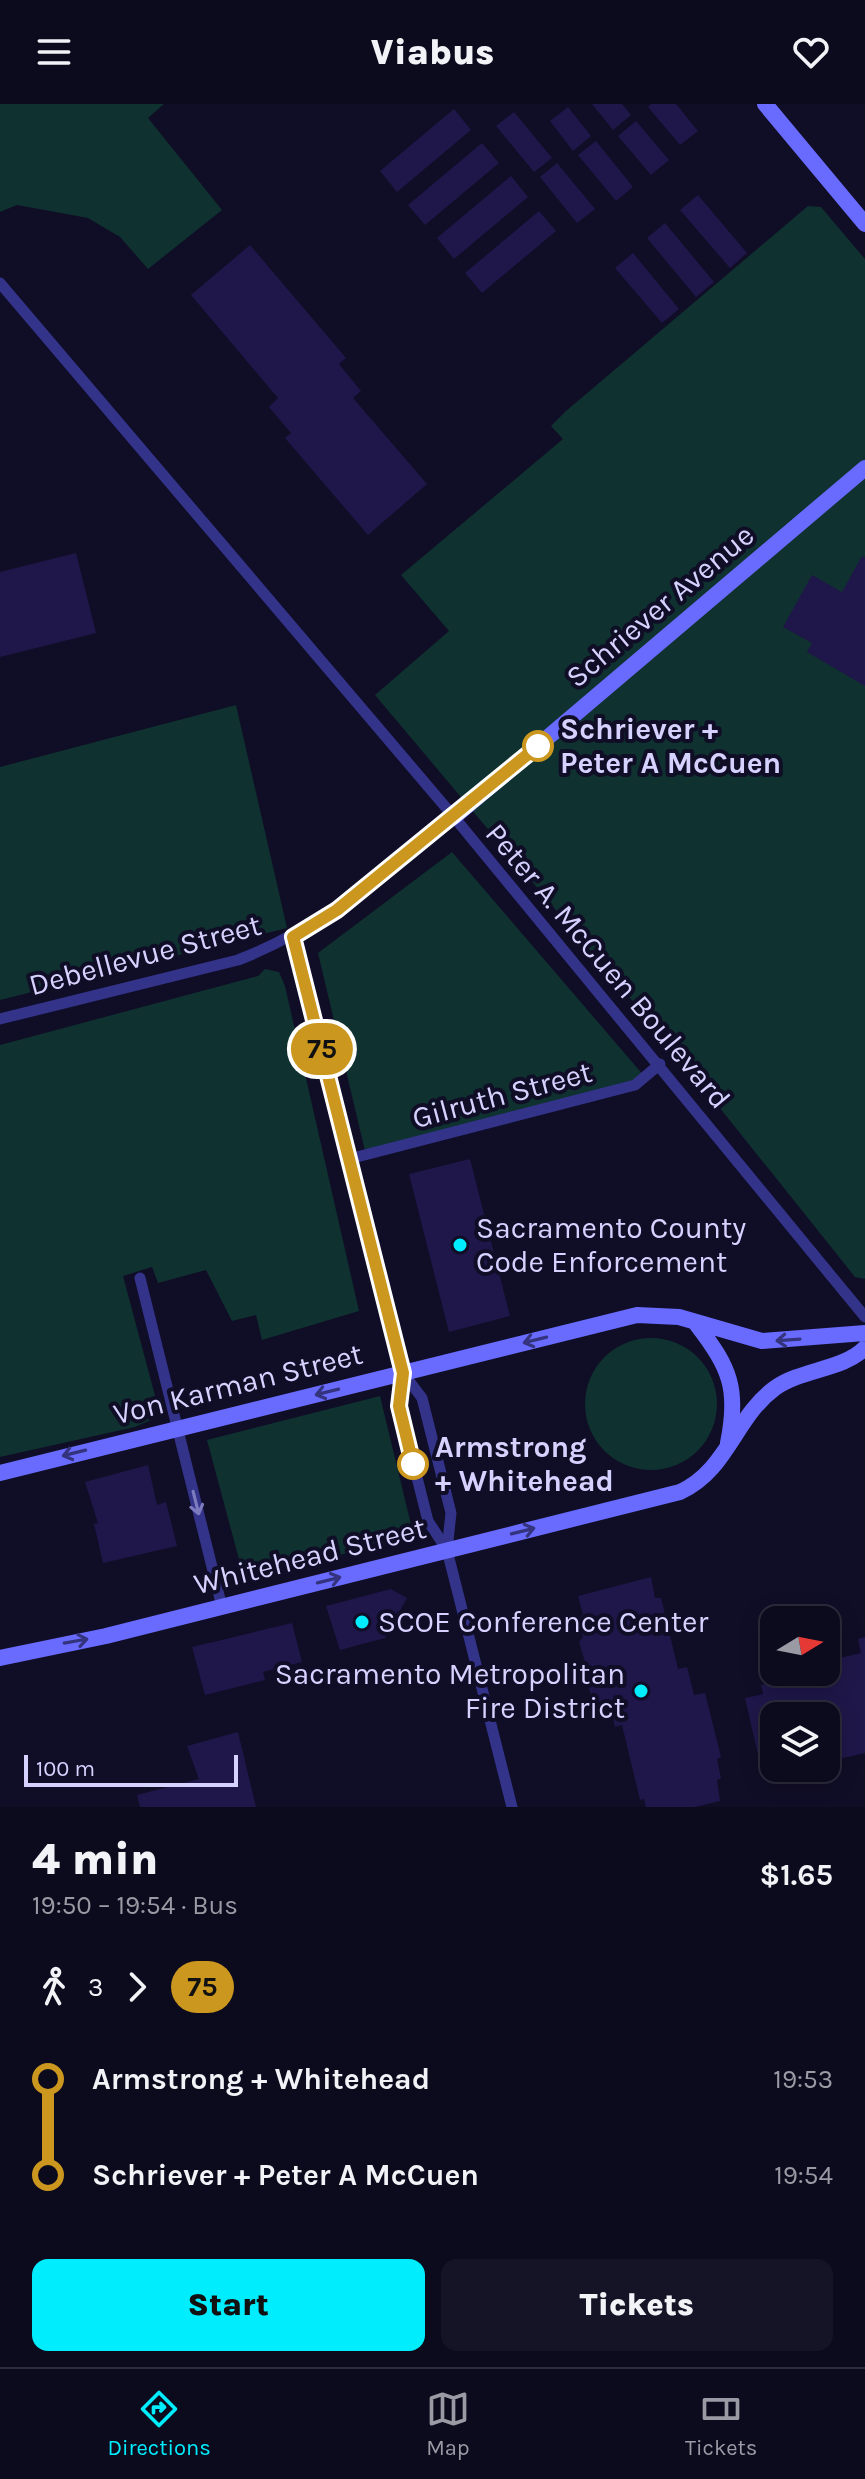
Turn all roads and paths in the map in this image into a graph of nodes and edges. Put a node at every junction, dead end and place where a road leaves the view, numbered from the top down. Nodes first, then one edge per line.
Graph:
1 (765, 104) edge
2 (865, 224) edge
3 (0, 283) edge
4 (865, 468) edge
5 (454, 817) junction
6 (293, 937) junction
7 (0, 1019) edge
8 (660, 1064) junction
9 (349, 1159) junction
10 (140, 1278) dead end
11 (865, 1317) edge
12 (694, 1322) junction
13 (865, 1333) edge
14 (865, 1348) edge
15 (403, 1373) junction
16 (177, 1428) junction
17 (726, 1452) junction
18 (0, 1473) edge
19 (447, 1550) junction
20 (222, 1607) junction
21 (0, 1658) edge
22 (512, 1807) edge

1 - 2 street
3 - 5 street, Peter A. McCuen Boulevard
4 - 5 street, Schriever Avenue
5 - 6 street, Debellevue Street
5 - 8 street, Peter A. McCuen Boulevard
6 - 7 street, Debellevue Street
6 - 9 street
8 - 9 street, Gilruth Street
8 - 11 street, Peter A. McCuen Boulevard
9 - 15 street
10 - 16 street
13 -> 12 street, Von Karman Street
12 -> 15 street, Von Karman Street
12 - 17 street
14 - 17 street
15 -> 16 street, Von Karman Street
15 - 19 street
15 - 19 street
16 -> 18 street, Von Karman Street
16 -> 20 street
19 -> 17 street, Whitehead Street
20 -> 19 street, Whitehead Street
19 - 22 street
21 -> 20 street, Whitehead Street

